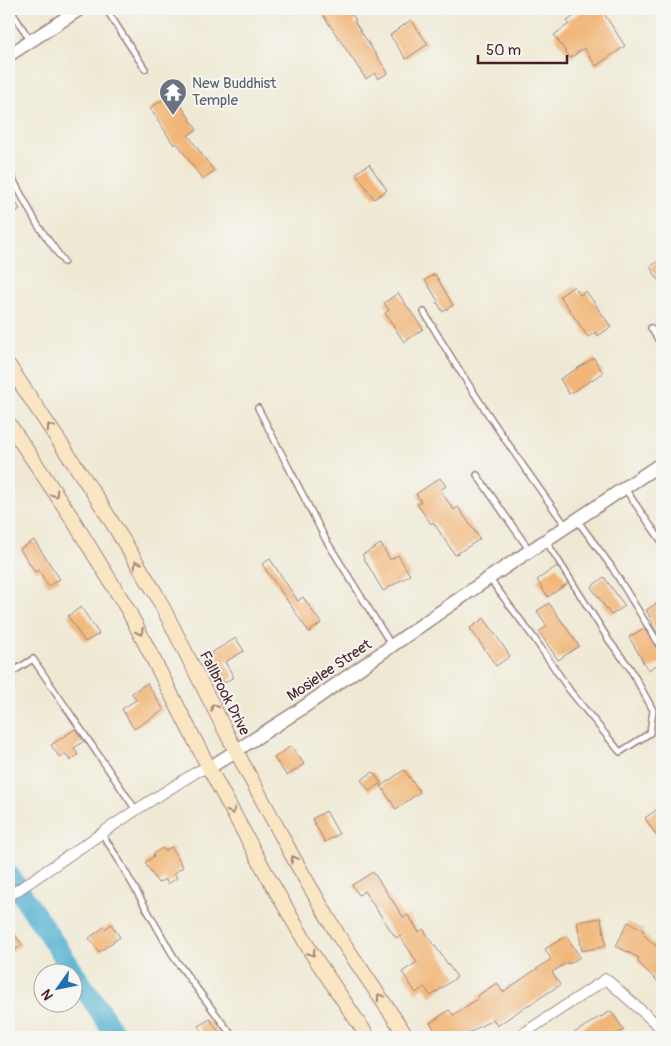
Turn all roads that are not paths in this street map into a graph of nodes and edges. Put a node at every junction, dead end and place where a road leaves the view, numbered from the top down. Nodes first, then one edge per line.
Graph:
1 (10, 9) edge
2 (80, 9) edge
3 (106, 9) edge
4 (31, 41) junction
5 (9, 55) edge
6 (145, 69) dead end
7 (9, 172) edge
8 (64, 262) dead end
9 (424, 312) dead end
10 (652, 328) dead end
11 (662, 346) edge
12 (9, 366) edge
13 (258, 408) dead end
14 (9, 424) edge
15 (662, 463) edge
16 (477, 475) dead end
17 (624, 488) junction
18 (572, 523) junction
19 (546, 541) junction
20 (662, 542) edge
21 (530, 552) junction
22 (490, 578) junction
23 (392, 647) junction
24 (662, 649) edge
25 (9, 674) edge
26 (236, 750) junction
27 (209, 768) junction
28 (136, 810) junction
29 (102, 833) junction
30 (9, 896) edge
31 (662, 1029) edge
32 (233, 1037) edge
33 (368, 1037) edge
34 (407, 1037) edge
35 (518, 1037) edge

1 - 4 lane
2 - 4 street
3 - 6 lane
4 - 5 street
7 - 8 lane
9 - 18 lane
10 - 11 lane
26 -> 12 main road, Fallbrook Drive
13 - 23 lane
14 -> 27 main road
15 - 17 street, Mosielee Street
16 - 21 lane
17 - 18 street, Mosielee Street
17 - 20 lane
18 - 19 street, Mosielee Street
18 - 24 lane
19 - 21 street, Mosielee Street
19 - 22 lane
21 - 22 street, Mosielee Street
22 - 23 street, Mosielee Street
23 - 26 street, Mosielee Street
25 - 28 lane
26 - 27 street, Mosielee Street
34 -> 26 main road, Fallbrook Drive
27 - 28 street, Mosielee Street
27 -> 33 main road
28 - 29 street, Mosielee Street
29 - 30 street, Mosielee Street
29 - 32 lane
31 - 35 street

